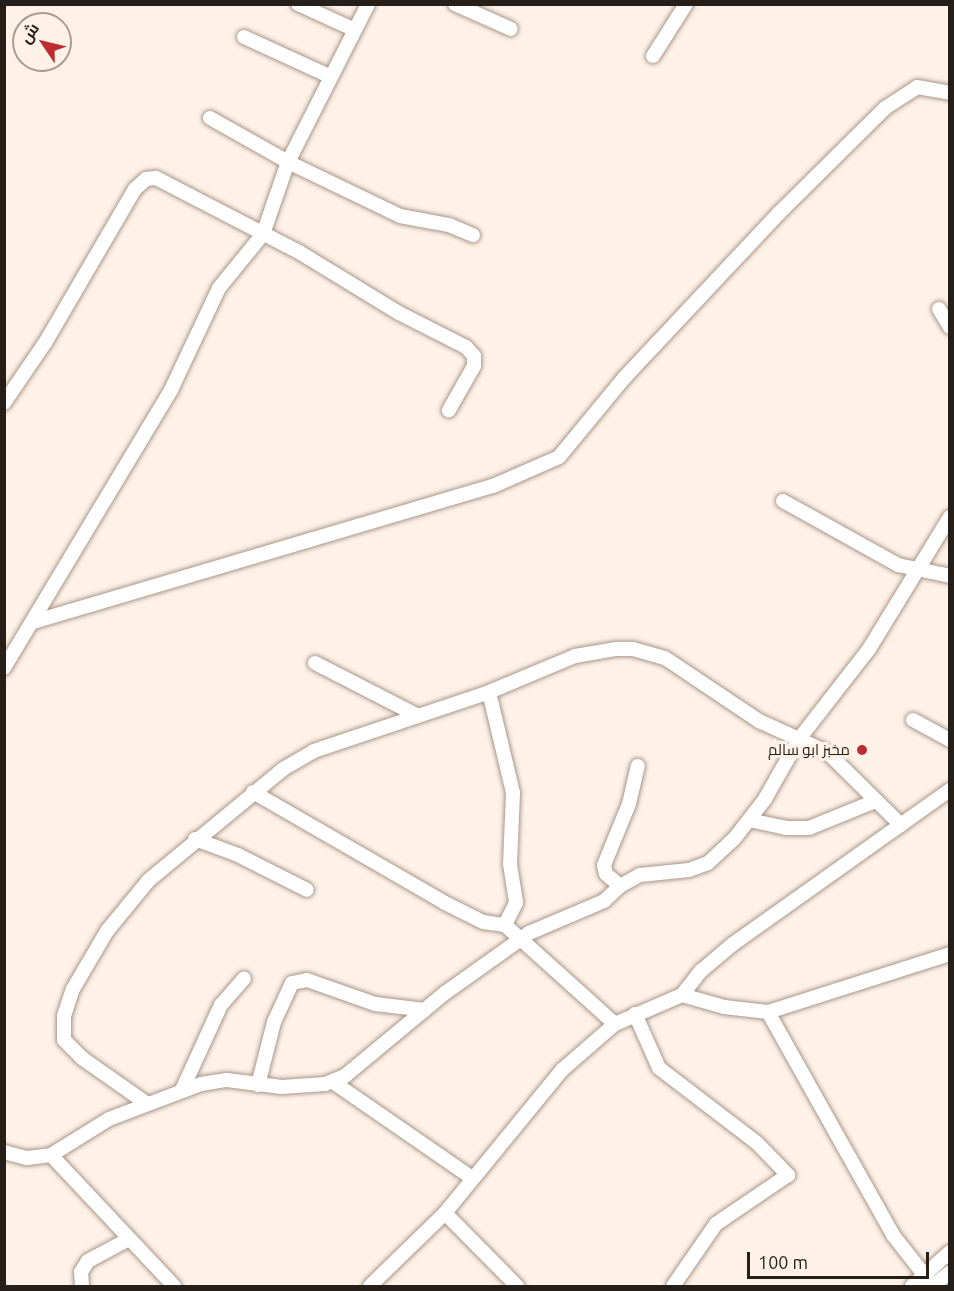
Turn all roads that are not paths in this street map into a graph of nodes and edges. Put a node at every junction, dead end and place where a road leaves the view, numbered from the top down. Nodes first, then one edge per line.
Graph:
1 (298, 4) edge
2 (368, 4) edge
3 (455, 4) edge
4 (686, 4) edge
5 (353, 29) junction
6 (511, 29) dead end
7 (244, 37) dead end
8 (653, 56) dead end
9 (330, 76) junction
10 (950, 93) edge
11 (210, 118) dead end
12 (288, 162) junction
13 (263, 234) junction
14 (473, 235) dead end
15 (939, 309) dead end
16 (950, 327) edge
17 (4, 403) edge
18 (449, 410) dead end
19 (783, 501) dead end
20 (950, 517) edge
21 (917, 571) junction
22 (950, 576) edge
23 (33, 622) junction
24 (315, 663) dead end
25 (4, 668) edge
26 (489, 692) junction
27 (416, 716) junction
28 (913, 720) dead end
29 (799, 739) junction
30 (950, 740) edge
31 (638, 766) dead end
32 (950, 790) edge
33 (253, 792) junction
34 (873, 802) junction
35 (749, 820) junction
36 (901, 825) junction
37 (195, 839) junction
38 (620, 885) junction
39 (307, 891) dead end
40 (505, 925) junction
41 (519, 938) junction
42 (950, 954) edge
43 (244, 979) dead end
44 (682, 995) junction
45 (425, 1010) junction
46 (768, 1012) junction
47 (635, 1014) junction
48 (615, 1024) junction
49 (333, 1082) junction
50 (258, 1085) junction
51 (182, 1090) junction
52 (146, 1102) junction
53 (4, 1152) edge
54 (51, 1155) junction
55 (472, 1178) junction
56 (445, 1213) junction
57 (127, 1240) junction
58 (950, 1252) edge
59 (950, 1272) edge
60 (922, 1275) junction
61 (82, 1287) edge
62 (174, 1287) edge
63 (370, 1287) edge
64 (517, 1287) edge
65 (673, 1287) edge
66 (912, 1287) edge
67 (933, 1287) edge

1 - 5 street
2 - 5 street
3 - 6 street
4 - 8 street
5 - 9 street
7 - 9 street
9 - 12 street
10 - 23 street
11 - 12 street
12 - 13 street
12 - 14 street
13 - 17 street
13 - 18 street
13 - 23 street
15 - 16 street
19 - 21 street
20 - 21 street
21 - 22 street
21 - 29 street
23 - 25 street
24 - 27 street
26 - 27 street
26 - 29 street
26 - 40 street
27 - 33 street
28 - 30 street
29 - 34 street
29 - 35 street
31 - 38 street
32 - 36 street
33 - 37 street
33 - 40 street
34 - 35 street
34 - 36 street
35 - 38 street
36 - 44 street
37 - 39 street
37 - 52 street
38 - 41 street
40 - 41 street
41 - 45 street
41 - 48 street
42 - 46 street
43 - 51 street
44 - 46 street
44 - 47 street
45 - 49 street
45 - 50 street
46 - 60 street
47 - 48 street
47 - 65 street
48 - 55 street
49 - 50 street
49 - 55 street
50 - 51 street
51 - 52 street
52 - 54 street
53 - 54 street
54 - 57 street
55 - 56 street
56 - 63 street
56 - 64 street
57 - 61 street
57 - 62 street
58 - 60 street
59 - 67 street
60 - 66 street
60 - 67 street

